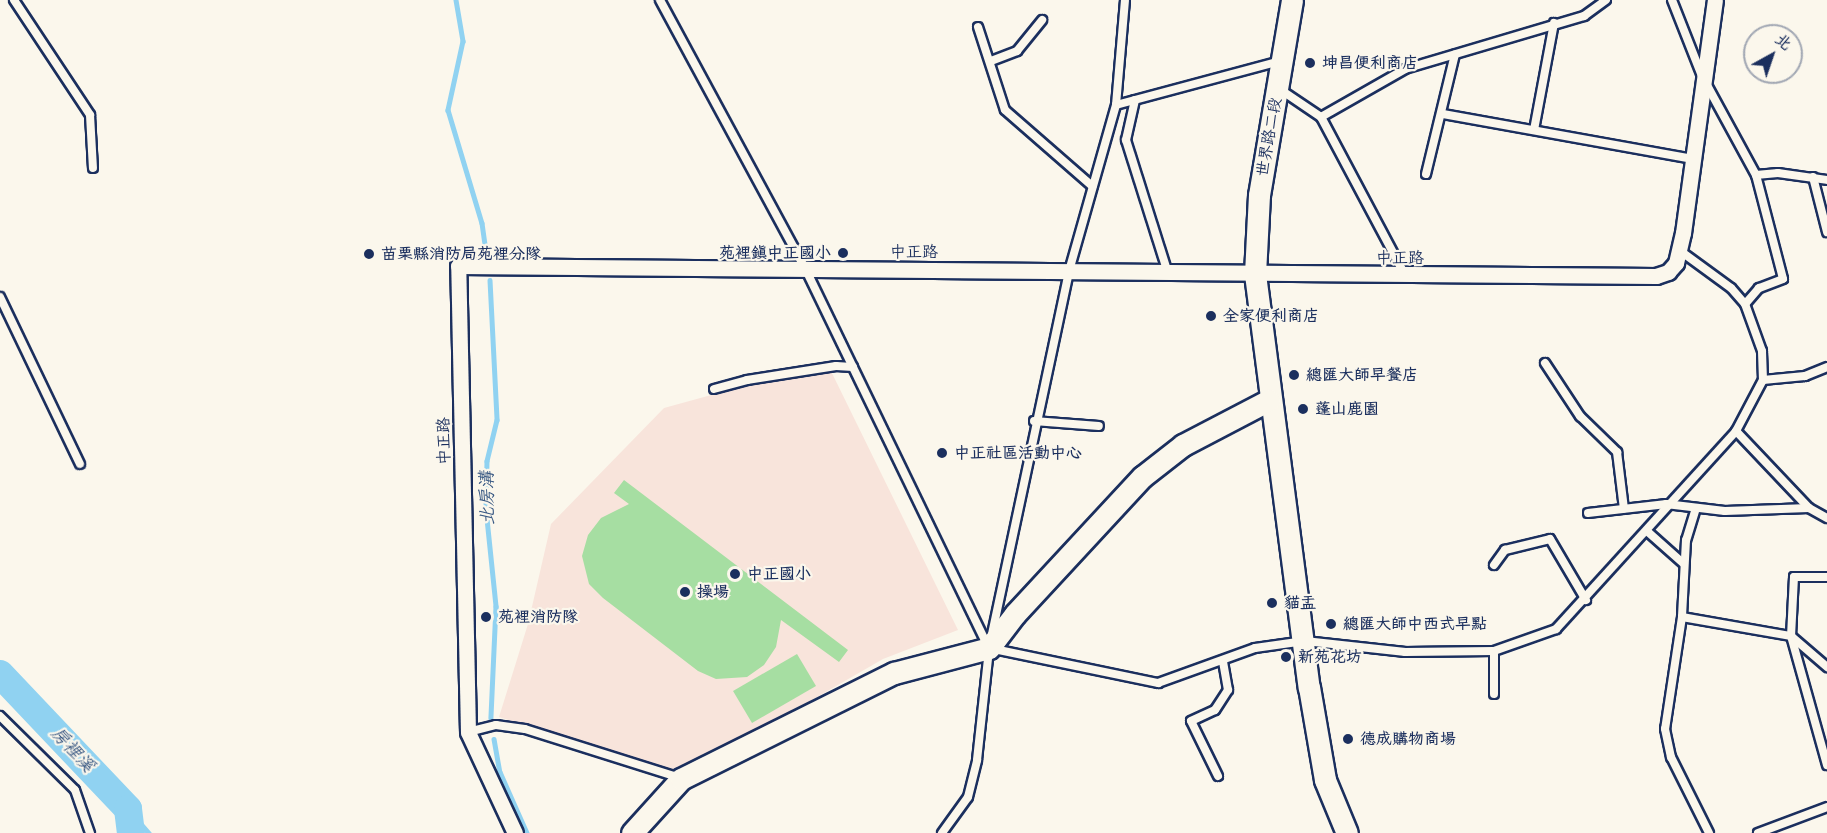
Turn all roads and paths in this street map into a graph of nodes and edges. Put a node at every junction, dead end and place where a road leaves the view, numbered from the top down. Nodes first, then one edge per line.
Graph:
1 (14, 0) edge
2 (660, 0) edge
3 (1125, 0) edge
4 (1292, 0) edge
5 (1605, 0) edge
6 (1672, 0) edge
7 (1714, 0) edge
8 (1042, 20) dead end
9 (1554, 23) junction
10 (978, 27) dead end
11 (1455, 54) junction
12 (1281, 60) junction
13 (991, 61) junction
14 (1702, 76) junction
15 (1277, 87) junction
16 (1135, 100) junction
17 (1116, 105) junction
18 (1443, 114) junction
19 (1322, 117) junction
20 (1534, 130) junction
21 (1693, 159) junction
22 (93, 168) dead end
23 (1426, 174) dead end
24 (1756, 175) junction
25 (1813, 177) junction
26 (1827, 180) edge
27 (1092, 186) junction
28 (1827, 232) edge
29 (1679, 250) junction
30 (806, 270) junction
31 (1069, 271) junction
32 (1168, 273) junction
33 (1255, 274) junction
34 (1405, 276) junction
35 (0, 297) edge
36 (1745, 304) junction
37 (1545, 363) dead end
38 (853, 367) junction
39 (1827, 367) edge
40 (1763, 380) junction
41 (714, 389) dead end
42 (1269, 400) junction
43 (1034, 421) junction
44 (1099, 426) dead end
45 (1736, 431) junction
46 (80, 464) dead end
47 (1666, 504) junction
48 (1696, 508) junction
49 (1809, 508) junction
50 (1624, 509) junction
51 (1588, 513) dead end
52 (1827, 518) edge
53 (1648, 532) junction
54 (1684, 564) junction
55 (1494, 565) dead end
56 (1827, 577) edge
57 (1586, 600) junction
58 (1682, 617) junction
59 (1791, 636) junction
60 (1305, 641) junction
61 (989, 648) junction
62 (1494, 651) junction
63 (1222, 662) junction
64 (1827, 667) edge
65 (1494, 694) dead end
66 (0, 716) edge
67 (468, 732) junction
68 (1827, 765) edge
69 (1218, 776) dead end
70 (681, 778) junction
71 (1827, 809) edge
72 (944, 832) edge
73 (90, 833) edge
74 (515, 833) edge
75 (632, 833) edge
76 (1347, 833) edge
77 (1708, 833) edge
78 (1758, 833) edge

1 - 22 lane
2 - 30 lane
3 - 17 lane
4 - 12 main road, 世界路二段
5 - 9 lane
6 - 14 lane
7 - 14 street, 中正路
8 - 13 lane
9 - 11 lane
9 - 20 lane
10 - 13 lane
11 - 18 lane
11 - 19 lane
12 - 15 main road, 世界路二段
12 - 16 lane
13 - 27 lane
14 - 21 street, 中正路
14 - 24 lane
15 - 19 lane
15 - 33 main road, 世界路二段
16 - 17 lane
16 - 32 lane
17 - 27 lane
18 - 20 lane
18 - 23 lane
19 - 34 lane
20 - 21 lane
21 - 29 street, 中正路
24 - 25 lane
24 - 36 lane
25 - 26 lane
25 - 28 lane
27 - 31 lane
29 - 34 street, 中正路
29 - 36 lane
30 - 31 street, 中正路
30 - 38 lane
30 - 67 street, 中正路
31 - 32 street, 中正路
31 - 43 lane
32 - 33 street, 中正路
33 - 34 street, 中正路
33 - 42 main road, 世界路二段
35 - 46 lane
36 - 40 lane
37 - 50 lane
38 - 41 lane
38 - 61 lane
39 - 40 lane
40 - 45 lane
42 - 60 main road, 世界路二段
42 - 61 main road
43 - 44 lane
43 - 61 lane
45 - 47 lane
45 - 49 lane
47 - 48 lane
47 - 50 lane
47 - 53 lane
48 - 49 lane
48 - 54 lane
49 - 52 lane
50 - 51 lane
53 - 54 lane
53 - 57 lane
54 - 58 lane
55 - 57 lane
56 - 59 lane
57 - 62 lane
58 - 59 lane
58 - 77 lane
59 - 64 lane
59 - 68 lane
60 - 62 lane
60 - 63 lane
60 - 76 main road, 世界路二段
61 - 63 lane
61 - 70 main road
61 - 72 lane
62 - 65 lane
63 - 69 lane
66 - 73 lane
67 - 70 lane
67 - 74 street, 中正路
70 - 75 main road
71 - 78 lane

